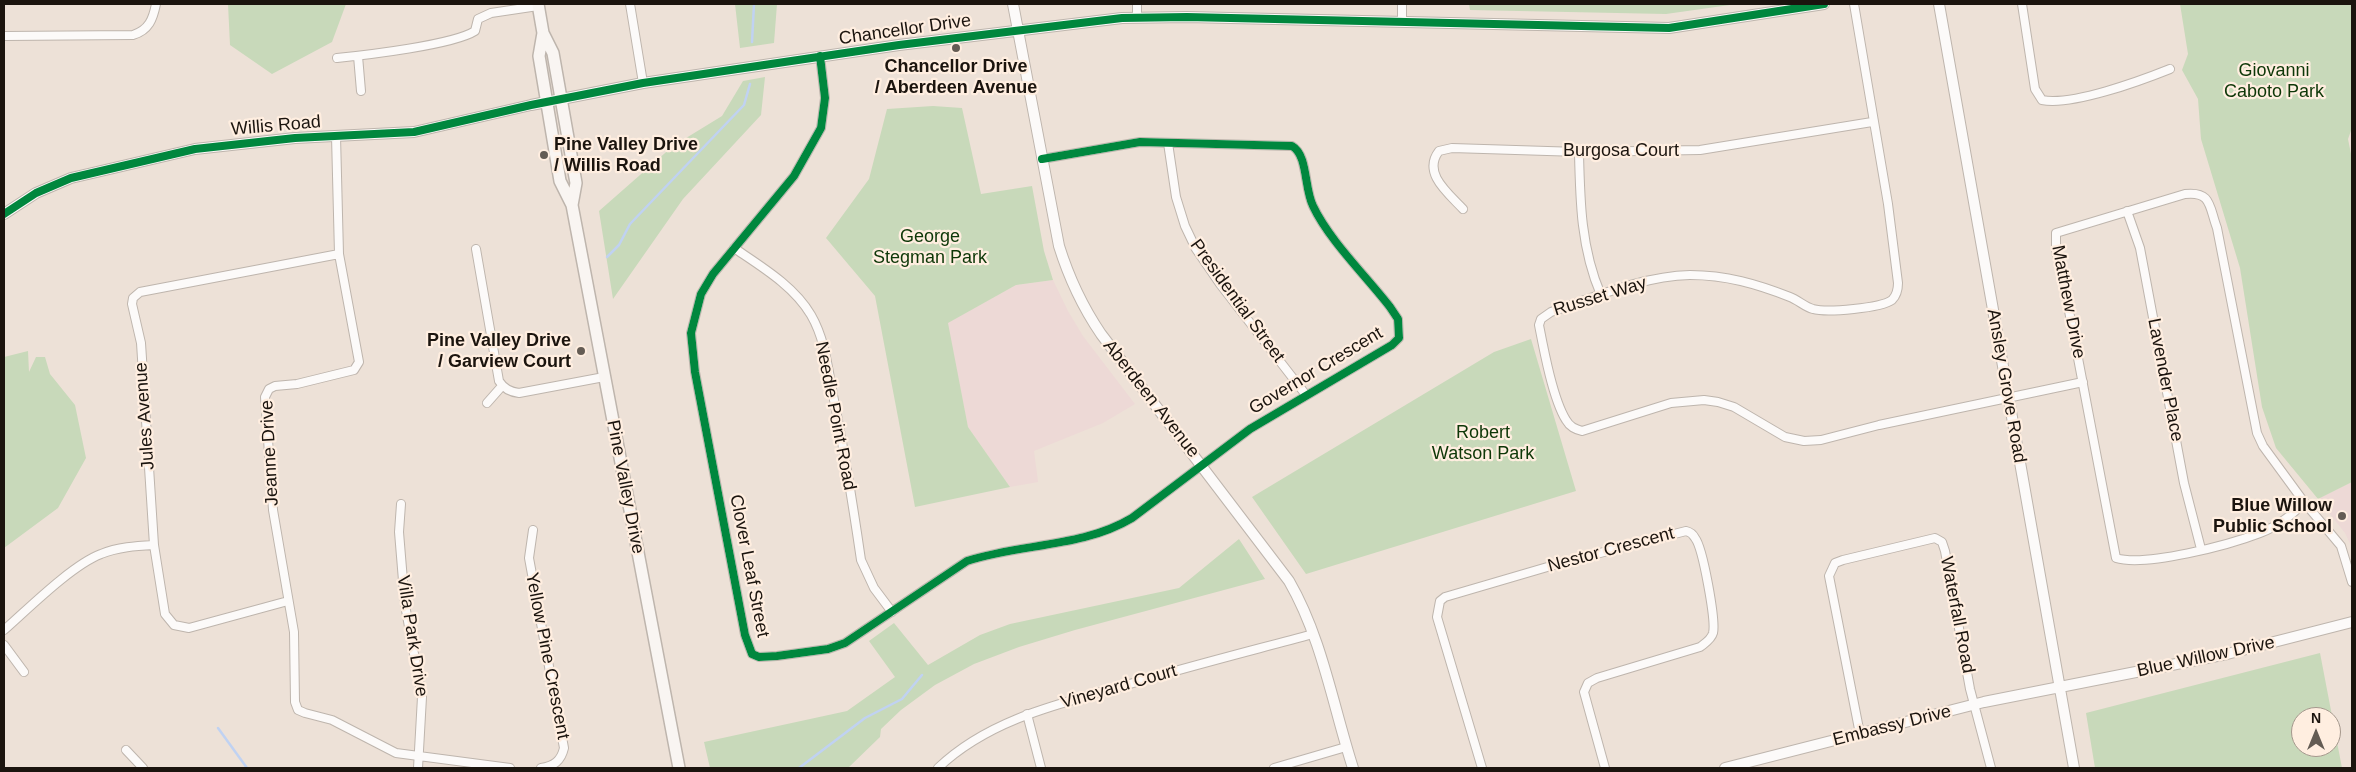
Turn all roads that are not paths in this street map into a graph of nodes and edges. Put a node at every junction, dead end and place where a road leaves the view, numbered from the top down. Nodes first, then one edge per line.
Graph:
1 (156, 4) edge
2 (630, 4) edge
3 (1013, 4) edge
4 (1136, 4) edge
5 (1402, 4) edge
6 (1824, 4) edge
7 (1854, 4) edge
8 (1939, 4) edge
9 (2022, 4) edge
10 (538, 5) edge
11 (1137, 16) junction
12 (1402, 22) junction
13 (1018, 30) junction
14 (543, 33) junction
15 (4, 36) edge
16 (358, 56) junction
17 (820, 56) junction
18 (337, 58) dead end
19 (2170, 69) dead end
20 (644, 83) junction
21 (361, 91) dead end
22 (560, 100) junction
23 (547, 102) junction
24 (1872, 122) junction
25 (336, 136) junction
26 (1168, 143) junction
27 (1579, 152) junction
28 (1042, 159) junction
29 (572, 205) junction
30 (1463, 209) dead end
31 (2127, 211) junction
32 (4, 214) edge
33 (734, 248) junction
34 (476, 249) dead end
35 (339, 254) junction
36 (1601, 295) junction
37 (604, 377) junction
38 (2083, 382) junction
39 (502, 386) junction
40 (1306, 395) junction
41 (2008, 397) junction
42 (487, 403) dead end
43 (1202, 464) junction
44 (2304, 502) junction
45 (401, 504) dead end
46 (533, 530) dead end
47 (154, 545) junction
48 (2201, 549) junction
49 (2352, 582) edge
50 (288, 600) junction
51 (892, 612) junction
52 (2352, 622) edge
53 (4, 630) edge
54 (1313, 634) junction
55 (4, 645) edge
56 (24, 672) dead end
57 (2060, 688) junction
58 (1975, 705) junction
59 (1027, 714) junction
60 (1860, 734) junction
61 (1346, 747) junction
62 (126, 750) dead end
63 (419, 756) junction
64 (143, 768) edge
65 (418, 768) edge
66 (510, 768) edge
67 (541, 768) edge
68 (679, 768) edge
69 (938, 768) edge
70 (1041, 768) edge
71 (1274, 768) edge
72 (1353, 768) edge
73 (1482, 768) edge
74 (1605, 768) edge
75 (1725, 768) edge
76 (1991, 768) edge
77 (2074, 768) edge

1 - 15 street
2 - 20 street
3 - 13 street, Aberdeen Avenue
4 - 11 street
5 - 12 street
6 - 12 street, Chancellor Drive
7 - 24 street, Russet Way
8 - 41 street, Ansley Grove Road
9 - 19 street
10 - 14 main road, Pine Valley Drive
10 - 16 street
11 - 12 street, Chancellor Drive
11 - 13 street, Chancellor Drive
13 - 17 street, Chancellor Drive
13 - 28 street, Aberdeen Avenue
14 - 22 main road, Pine Valley Drive
14 - 23 main road, Pine Valley Drive
16 - 18 street
16 - 21 street
17 - 20 street, Chancellor Drive
17 - 33 street, Clover Leaf Street
20 - 22 street, Chancellor Drive
22 - 23 street, Willis Road
22 - 29 main road, Pine Valley Drive
23 - 25 street, Willis Road
23 - 29 main road, Pine Valley Drive
24 - 27 street, Burgosa Court
24 - 36 street, Russet Way
25 - 32 street, Willis Road
25 - 35 street, Jeanne Drive
26 - 28 street, Governor Crescent
26 - 40 street, Presidential Street
26 - 40 street, Governor Crescent
27 - 30 street, Burgosa Court
27 - 36 street
28 - 43 street, Aberdeen Avenue
29 - 37 main road, Pine Valley Drive
31 - 38 street, Matthew Drive
31 - 44 street, Matthew Drive
31 - 48 street, Lavender Place
33 - 51 street, Needle Point Road
33 - 51 street, Clover Leaf Street
34 - 39 street
35 - 47 street, Jules Avenue
35 - 50 street, Jeanne Drive
36 - 41 street, Russet Way
37 - 39 street
37 - 68 main road, Pine Valley Drive
38 - 41 street
38 - 48 street, Matthew Drive
39 - 42 street
40 - 43 street, Governor Crescent
41 - 57 street, Ansley Grove Road
43 - 51 street, Clover Leaf Street
43 - 54 street, Aberdeen Avenue
44 - 48 street, Matthew Drive
44 - 49 street, Matthew Drive
45 - 63 street, Villa Park Drive
46 - 67 street, Yellow Pine Crescent
47 - 50 street, Jules Avenue
47 - 53 street
50 - 63 street, Jeanne Drive
52 - 57 street, Blue Willow Drive
54 - 59 street, Vineyard Court
54 - 61 street, Aberdeen Avenue
55 - 56 street
57 - 58 street, Embassy Drive
57 - 77 street, Ansley Grove Road
58 - 60 street, Embassy Drive
58 - 60 street, Waterfall Road
58 - 76 street
59 - 69 street, Vineyard Court
59 - 70 street
60 - 75 street, Embassy Drive
61 - 71 street
61 - 72 street, Aberdeen Avenue
62 - 64 street
63 - 65 street, Villa Park Drive
63 - 66 street
73 - 74 street, Nestor Crescent

